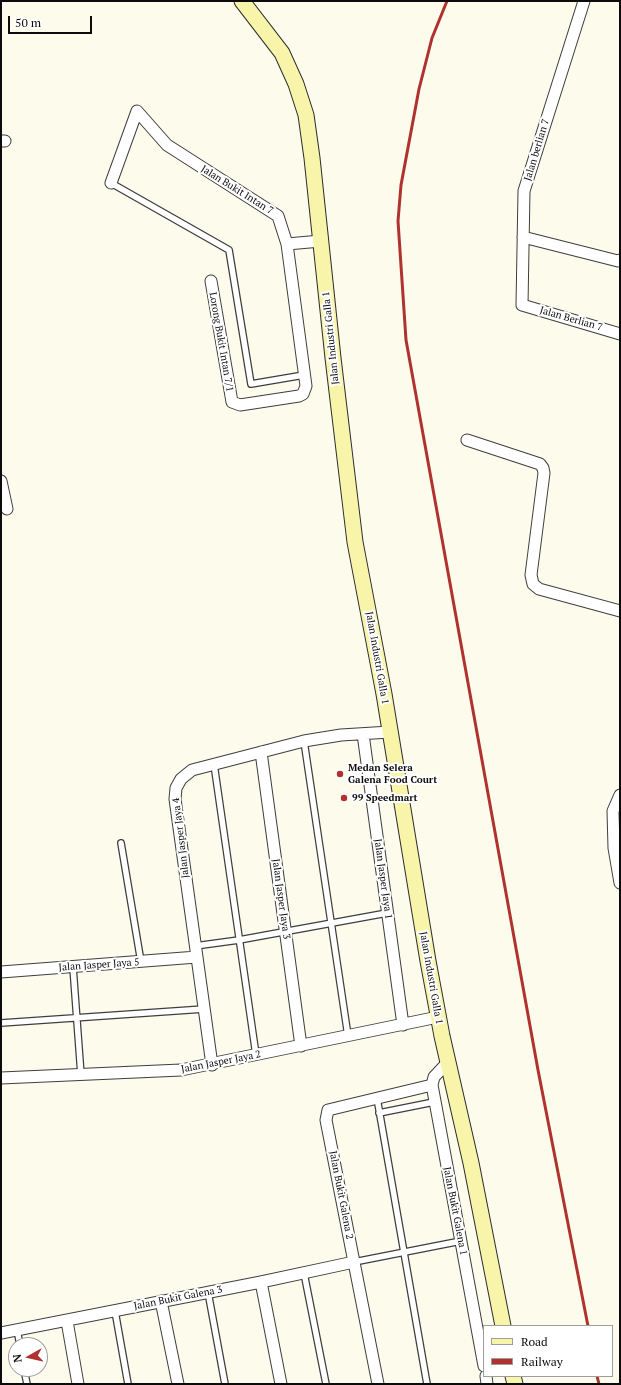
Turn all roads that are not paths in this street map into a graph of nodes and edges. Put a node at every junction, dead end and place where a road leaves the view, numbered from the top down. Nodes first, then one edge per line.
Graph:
1 (242, 1) edge
2 (584, 1) edge
3 (111, 183) joint
4 (523, 237) junction
5 (321, 241) junction
6 (287, 244) junction
7 (620, 260) edge
8 (211, 281) dead end
9 (522, 305) joint
10 (620, 334) edge
11 (304, 376) junction
12 (303, 394) joint
13 (467, 440) dead end
14 (1, 481) edge
15 (7, 509) dead end
16 (620, 611) edge
17 (390, 732) junction
18 (363, 734) junction
19 (304, 741) junction
20 (261, 752) junction
21 (214, 764) junction
22 (620, 795) edge
23 (121, 843) dead end
24 (620, 884) edge
25 (387, 913) junction
26 (331, 923) junction
27 (285, 931) junction
28 (239, 940) junction
29 (195, 946) junction
30 (197, 957) junction
31 (141, 962) junction
32 (74, 967) junction
33 (1, 972) edge
34 (204, 1010) junction
35 (438, 1017) junction
36 (77, 1018) junction
37 (1, 1023) edge
38 (403, 1025) junction
39 (348, 1036) junction
40 (301, 1046) junction
41 (256, 1056) junction
42 (448, 1062) junction
43 (212, 1065) junction
44 (81, 1075) junction
45 (1, 1078) edge
46 (432, 1085) junction
47 (377, 1098) junction
48 (434, 1102) junction
49 (379, 1113) junction
50 (461, 1241) junction
51 (404, 1253) junction
52 (354, 1262) junction
53 (304, 1273) junction
54 (261, 1282) junction
55 (208, 1292) junction
56 (161, 1301) junction
57 (115, 1311) junction
58 (67, 1320) junction
59 (504, 1325) edge
60 (17, 1330) junction
61 (1, 1333) edge
62 (18, 1337) edge
63 (483, 1361) edge
64 (78, 1384) edge
65 (128, 1384) edge
66 (178, 1384) edge
67 (225, 1384) edge
68 (281, 1384) edge
69 (326, 1384) edge
70 (378, 1384) edge
71 (427, 1384) edge

1 - 5 main road, Jalan Industri Galla 1
2 - 4 street, Jalan berlian 7
3 - 6 street, Jalan Bukit Intan 7
3 - 11 lane
4 - 7 street
4 - 9 street, Jalan berlian 7
5 - 6 street
5 - 17 main road, Jalan Industri Galla 1
6 - 11 street, Jalan Bukit Intan 7
8 - 12 street, Lorong Bukit Intan 7/1
9 - 10 street, Jalan Berlian 7
11 - 12 street, Jalan Bukit Intan 7
13 - 16 street
14 - 15 street
17 - 18 street, Jalan Jasper Jaya 4
17 - 35 main road, Jalan Industri Galla 1
18 - 19 street, Jalan Jasper Jaya 4
18 - 25 street, Jalan Jasper Jaya 1
19 - 20 street, Jalan Jasper Jaya 4
19 - 26 lane
20 - 21 street, Jalan Jasper Jaya 4
20 - 27 street, Jalan Jasper Jaya 3
21 - 28 lane
21 - 29 street, Jalan Jasper Jaya 4
22 - 24 street
23 - 31 lane
25 - 26 lane
25 - 38 street, Jalan Jasper Jaya 1
26 - 27 lane
26 - 39 lane
27 - 28 lane
27 - 40 street, Jalan Jasper Jaya 3
28 - 29 lane
28 - 41 lane
29 - 30 street, Jalan Jasper Jaya 4
30 - 31 street, Jalan Jasper Jaya 5
30 - 34 street, Jalan Jasper Jaya 4
31 - 32 street, Jalan Jasper Jaya 5
32 - 33 street, Jalan Jasper Jaya 5
32 - 36 lane
34 - 36 lane
34 - 43 street, Jalan Jasper Jaya 4
35 - 38 street, Jalan Jasper Jaya 2
35 - 42 main road, Jalan Industri Galla 1
36 - 37 lane
36 - 44 lane
38 - 39 street, Jalan Jasper Jaya 2
39 - 40 street, Jalan Jasper Jaya 2
40 - 41 street, Jalan Jasper Jaya 2
41 - 43 street, Jalan Jasper Jaya 2
42 - 46 street
42 - 59 main road, Jalan Industri Galla 1
43 - 44 street, Jalan Jasper Jaya 2
44 - 45 street, Jalan Jasper Jaya 2
46 - 47 street, Jalan Bukit Galena 2
46 - 48 street, Jalan Bukit Galena 1
47 - 49 lane
47 - 52 street, Jalan Bukit Galena 2
48 - 49 lane
48 - 50 street, Jalan Bukit Galena 1
49 - 51 lane
50 - 51 lane
50 - 63 street, Jalan Bukit Galena 1
51 - 52 lane
51 - 71 lane
52 - 53 street, Jalan Bukit Galena 3
52 - 70 street, Jalan Bukit Galena 2
53 - 54 street, Jalan Bukit Galena 3
53 - 69 lane
54 - 55 street, Jalan Bukit Galena 3
54 - 68 street
55 - 56 street, Jalan Bukit Galena 3
55 - 67 lane
56 - 57 street, Jalan Bukit Galena 3
56 - 66 street
57 - 58 street, Jalan Bukit Galena 3
57 - 65 lane
58 - 60 street, Jalan Bukit Galena 3
58 - 64 street
60 - 61 street, Jalan Bukit Galena 3
60 - 62 lane

